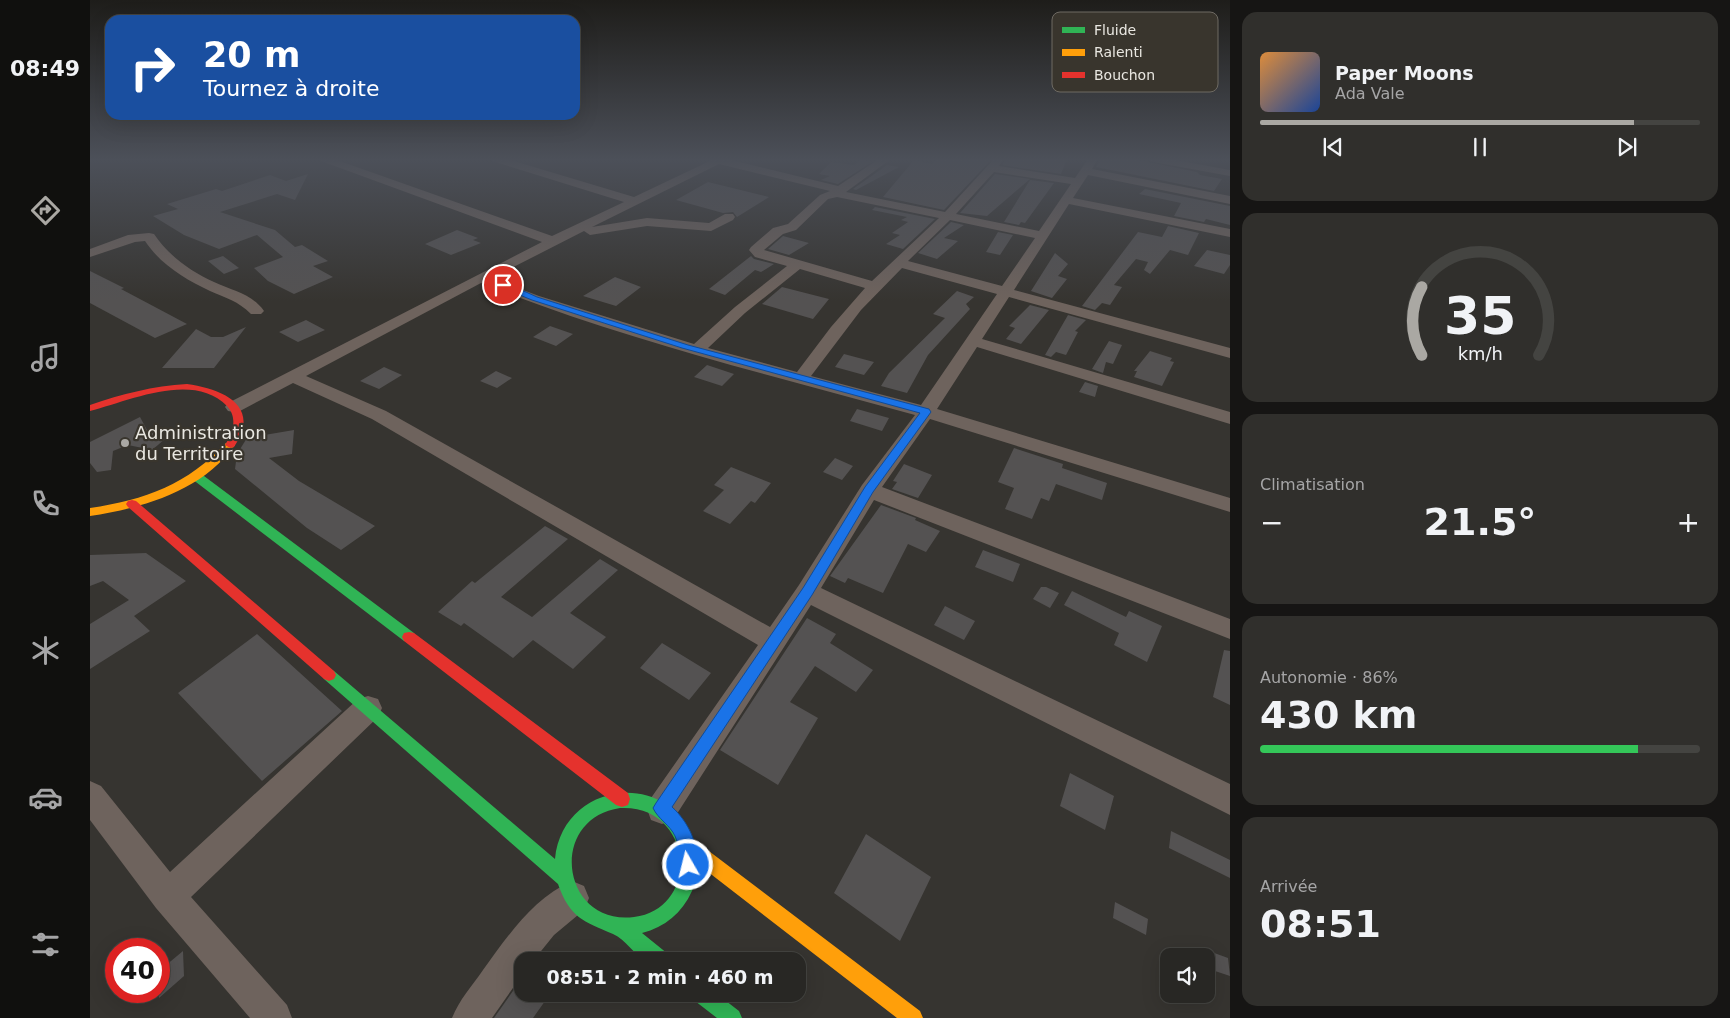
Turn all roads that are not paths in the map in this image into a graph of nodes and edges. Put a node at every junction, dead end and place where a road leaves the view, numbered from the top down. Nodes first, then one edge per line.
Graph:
1 (455, 207) edge
2 (622, 207) edge
3 (814, 207) edge
4 (906, 207) edge
5 (954, 207) edge
6 (1061, 207) edge
7 (1098, 207) edge
8 (946, 215) junction
9 (729, 217) dead end
10 (1230, 233) edge
11 (1041, 235) junction
12 (553, 241) junction
13 (90, 253) edge
14 (900, 263) junction
15 (797, 265) junction
16 (480, 278) junction
17 (875, 286) junction
18 (1005, 292) junction
19 (256, 311) dead end
20 (973, 341) junction
21 (697, 350) junction
22 (1230, 353) edge
23 (294, 376) junction
24 (802, 378) junction
25 (234, 407) junction
26 (90, 408) edge
27 (926, 412) junction
28 (1230, 418) edge
29 (196, 476) junction
30 (869, 490) junction
31 (132, 504) junction
32 (1230, 505) edge
33 (90, 512) edge
34 (807, 592) junction
35 (1230, 629) edge
36 (773, 641) junction
37 (368, 708) junction
38 (90, 796) edge
39 (622, 799) junction
40 (1230, 800) edge
41 (662, 808) junction
42 (687, 846) junction
43 (568, 888) junction
44 (168, 896) junction
45 (621, 928) junction
46 (651, 952) edge
47 (712, 1002) edge
48 (274, 1018) edge
49 (470, 1018) edge
50 (732, 1018) edge
51 (913, 1018) edge

1 - 12 street
2 - 12 street
3 - 15 street
4 - 8 street
5 - 8 street
6 - 11 street
7 - 10 street
8 - 11 street
8 - 14 street
9 - 12 street
11 - 18 street
12 - 16 street
13 - 19 street
14 - 17 street
14 - 18 street
15 - 17 street
15 - 21 street
16 - 21 street
16 - 23 street
17 - 24 street
18 - 20 street
18 - 22 street
20 - 27 street
20 - 28 street
21 - 24 street
23 - 25 street
23 - 36 street
24 - 27 street
25 - 26 street
25 - 29 street
27 - 30 street
27 - 32 street
29 - 31 street
29 - 39 street
30 - 34 street
30 - 35 street
31 - 33 street
31 - 37 street
34 - 36 street
34 - 40 street
36 - 41 street
37 - 43 street
37 - 44 street
38 - 44 street
39 - 41 street
39 - 43 street
41 - 42 street
42 - 45 street
42 - 51 street
43 - 45 street
43 - 49 street
44 - 48 street
45 - 46 street
47 - 50 street

